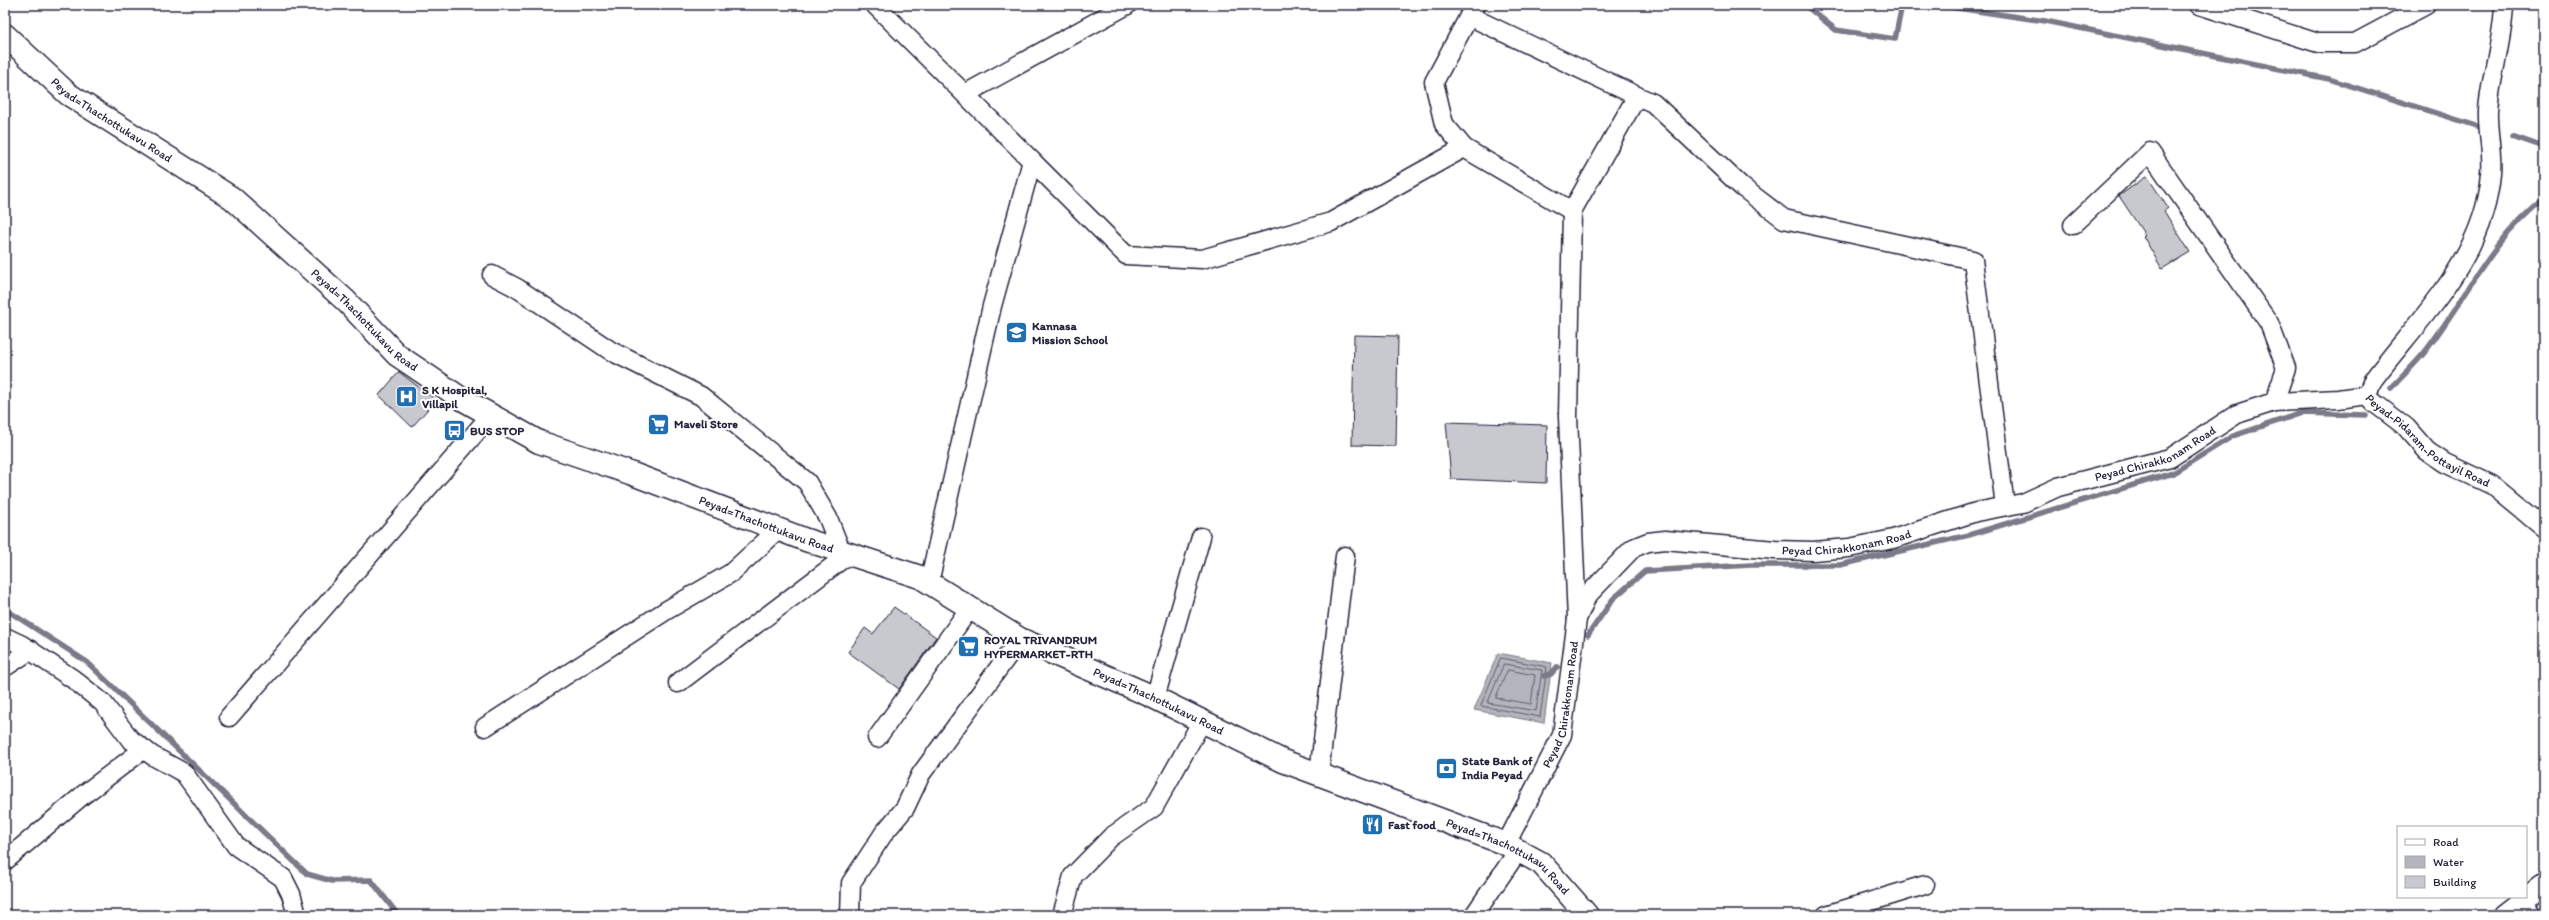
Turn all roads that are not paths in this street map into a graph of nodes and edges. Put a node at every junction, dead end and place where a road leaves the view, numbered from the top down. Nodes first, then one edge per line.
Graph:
1 (875, 5) edge
2 (1127, 5) edge
3 (2199, 5) edge
4 (2426, 5) edge
5 (2504, 5) edge
6 (1472, 10) edge
7 (5, 35) edge
8 (965, 94) junction
9 (1637, 96) junction
10 (1464, 148) junction
11 (1032, 161) junction
12 (1572, 211) junction
13 (2073, 225) dead end
14 (492, 276) dead end
15 (2366, 395) junction
16 (2274, 402) junction
17 (491, 415) junction
18 (2005, 506) junction
19 (2544, 528) edge
20 (779, 529) junction
21 (1201, 537) dead end
22 (845, 552) junction
23 (1345, 556) dead end
24 (929, 583) junction
25 (970, 608) junction
26 (1577, 619) junction
27 (5, 637) edge
28 (1020, 639) junction
29 (30, 650) junction
30 (5, 667) edge
31 (678, 683) dead end
32 (1155, 698) junction
33 (229, 717) dead end
34 (1202, 721) junction
35 (485, 727) dead end
36 (877, 738) dead end
37 (144, 749) junction
38 (1319, 774) junction
39 (1512, 848) junction
40 (5, 861) edge
41 (1925, 885) dead end
42 (2544, 885) edge
43 (2518, 911) edge
44 (297, 915) edge
45 (850, 915) edge
46 (1062, 915) edge
47 (1474, 915) edge
48 (1587, 915) edge
49 (1826, 915) edge

1 - 8 street
2 - 8 street
3 - 4 street
5 - 15 street, Peyad-Pidaram-Pottayil Road
6 - 9 street
6 - 10 street
7 - 17 main road, Peyad=Thachottukavu Road
8 - 11 street
9 - 12 street
9 - 18 street
10 - 11 street
10 - 12 street
11 - 24 street
12 - 26 street
13 - 16 street
14 - 22 street
15 - 16 street, Peyad Chirakkonam Road
15 - 19 street, Peyad-Pidaram-Pottayil Road
16 - 18 street, Peyad Chirakkonam Road
17 - 20 main road, Peyad=Thachottukavu Road
17 - 33 street
18 - 26 street, Peyad Chirakkonam Road
20 - 22 main road, Peyad=Thachottukavu Road
20 - 35 street
21 - 32 street
22 - 24 main road, Peyad=Thachottukavu Road
22 - 31 street
23 - 38 street
24 - 25 main road, Peyad=Thachottukavu Road
25 - 28 main road, Peyad=Thachottukavu Road
25 - 36 street
26 - 39 street, Peyad Chirakkonam Road
27 - 29 street
28 - 32 main road, Peyad=Thachottukavu Road
28 - 45 street
29 - 30 street
29 - 37 street
32 - 34 main road, Peyad=Thachottukavu Road
34 - 38 main road, Peyad=Thachottukavu Road
34 - 46 street
37 - 40 street
37 - 44 street
38 - 39 main road, Peyad=Thachottukavu Road
39 - 47 street, Peyad Chirakkonam Road
39 - 48 main road, Peyad=Thachottukavu Road
41 - 49 street
42 - 43 main road

